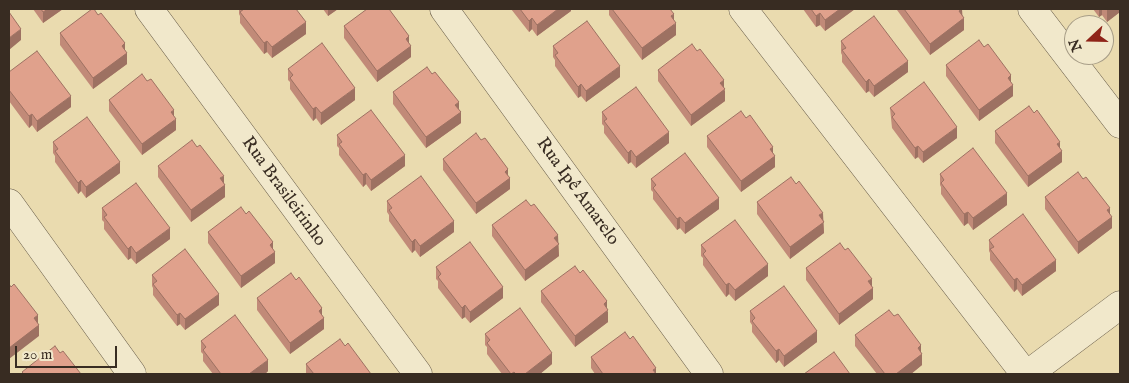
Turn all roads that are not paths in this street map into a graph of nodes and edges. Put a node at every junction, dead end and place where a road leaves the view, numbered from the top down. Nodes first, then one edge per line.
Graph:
1 (149, 9) edge
2 (444, 9) edge
3 (743, 9) edge
4 (1032, 9) edge
5 (1120, 124) edge
6 (9, 203) edge
7 (1120, 305) edge
8 (132, 374) edge
9 (418, 374) edge
10 (709, 374) edge
11 (1027, 374) edge

1 - 9 street, Rua Brasileirinho
2 - 10 street, Rua Ipê Amarelo
3 - 11 street
4 - 5 street
6 - 8 street
7 - 11 street

